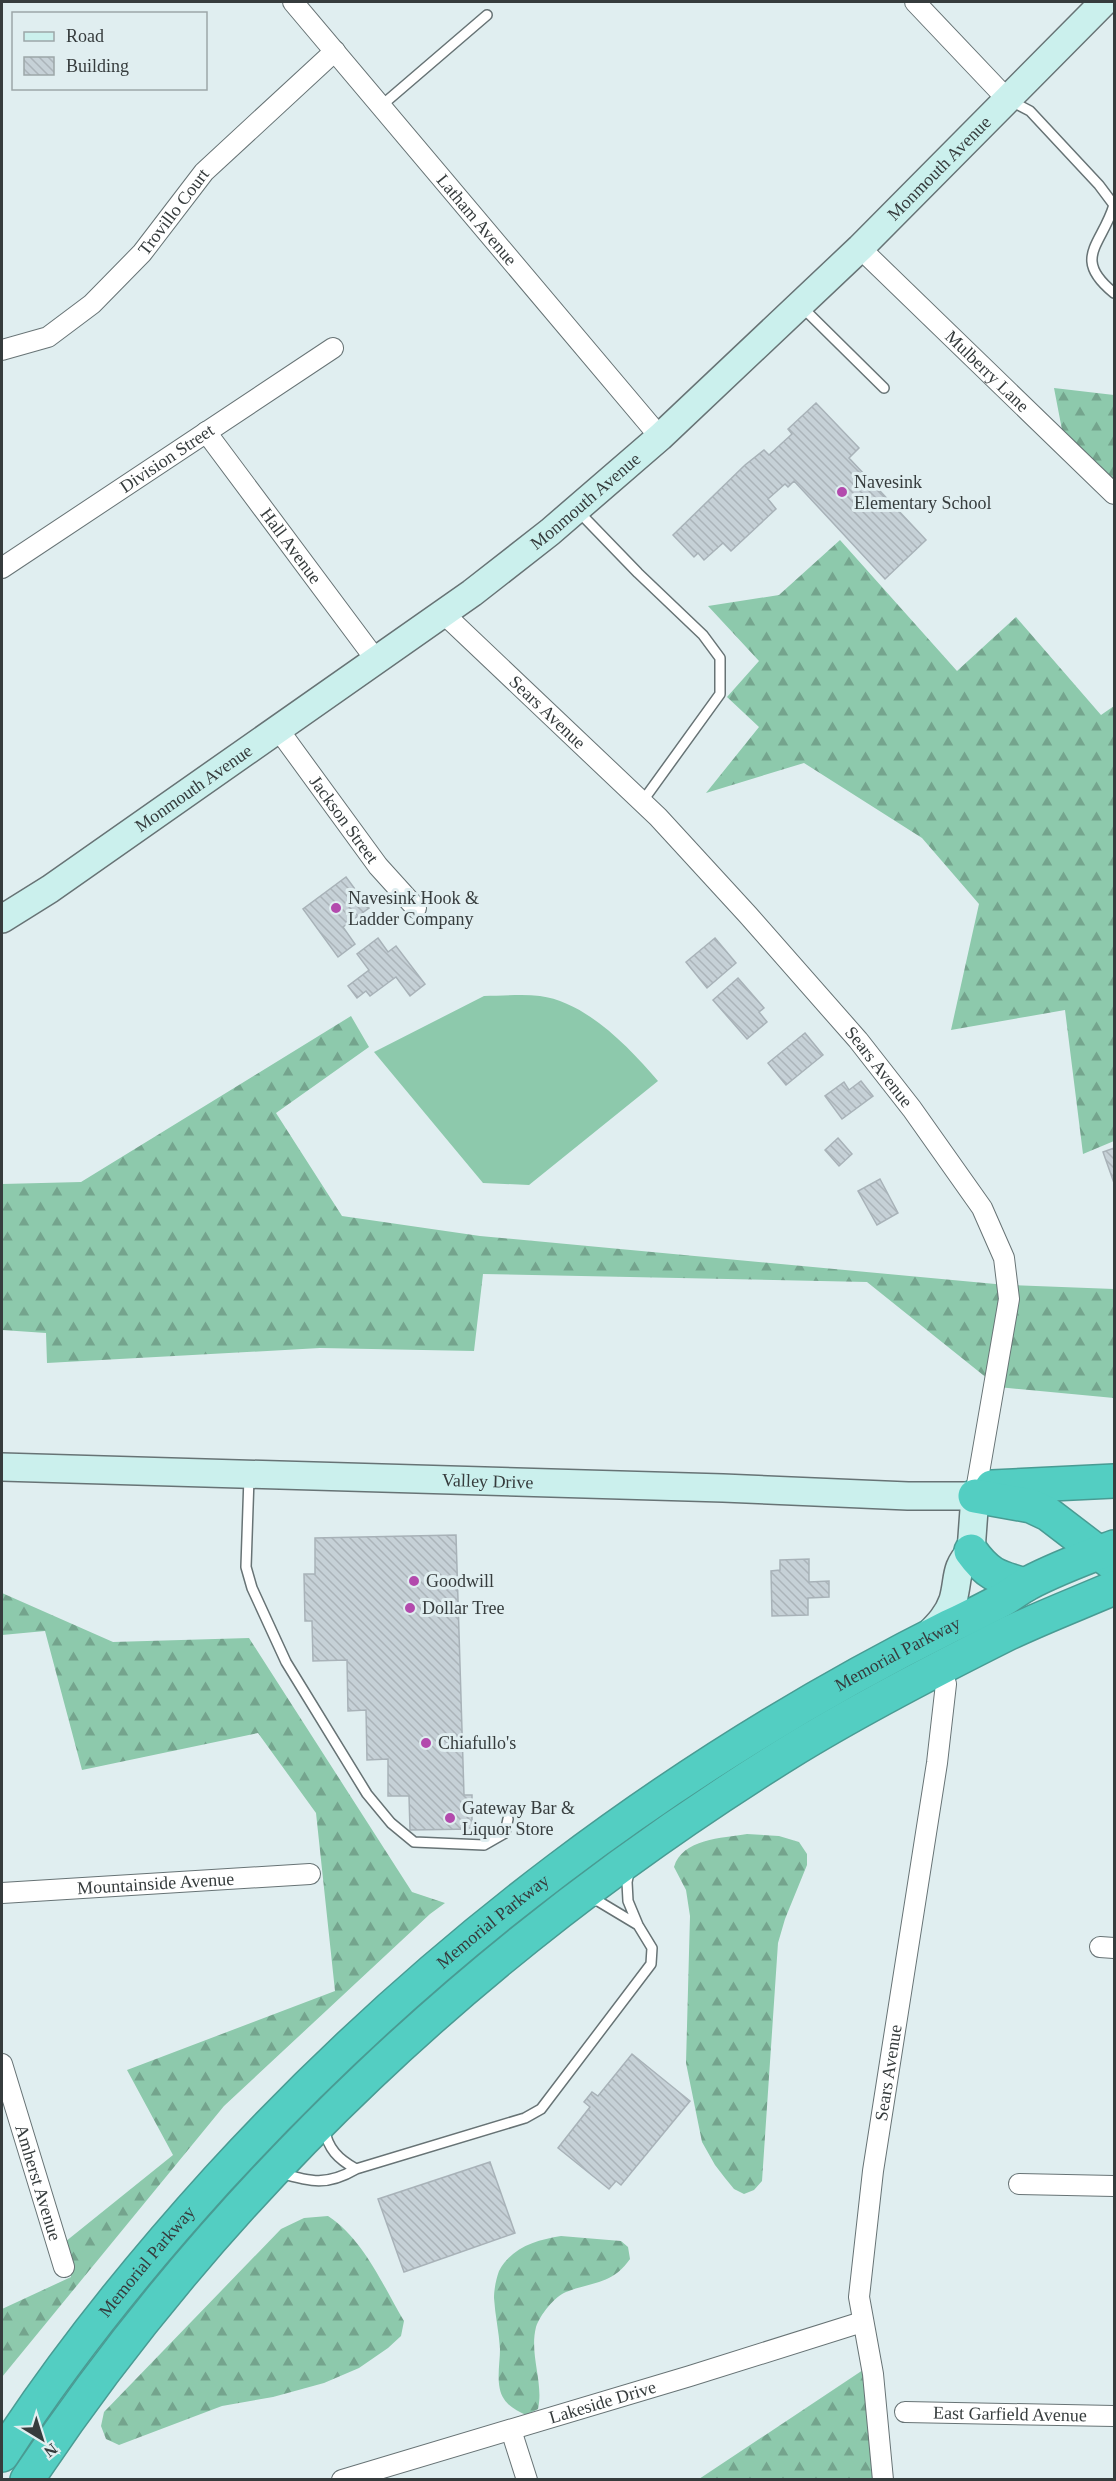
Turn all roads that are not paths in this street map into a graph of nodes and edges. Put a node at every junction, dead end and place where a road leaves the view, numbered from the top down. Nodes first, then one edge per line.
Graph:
1 (293, 2) edge
2 (915, 2) edge
3 (1104, 2) edge
4 (487, 15) dead end
5 (335, 51) junction
6 (1007, 99) junction
7 (381, 106) junction
8 (1114, 205) edge
9 (860, 248) junction
10 (1114, 293) edge
11 (800, 305) junction
12 (333, 348) dead end
13 (2, 350) edge
14 (884, 388) dead end
15 (206, 432) junction
16 (660, 437) junction
17 (1114, 495) edge
18 (576, 508) junction
19 (2, 568) edge
20 (443, 613) junction
21 (376, 660) junction
22 (278, 729) junction
23 (642, 802) junction
24 (416, 908) dead end
25 (2, 920) edge
26 (2, 1467) edge
27 (249, 1475) junction
28 (1114, 1481) edge
29 (975, 1496) junction
30 (971, 1551) junction
31 (1109, 1555) edge
32 (1025, 1585) junction
33 (1114, 1588) edge
34 (924, 1639) junction
35 (939, 1670) junction
36 (507, 1819) dead end
37 (634, 1855) junction
38 (310, 1874) dead end
39 (2, 1893) edge
40 (572, 1900) junction
41 (638, 1925) junction
42 (2, 2064) edge
43 (322, 2120) junction
44 (356, 2169) junction
45 (272, 2171) junction
46 (1019, 2184) dead end
47 (1114, 2186) edge
48 (64, 2267) dead end
49 (862, 2322) junction
50 (905, 2412) dead end
51 (1114, 2416) edge
52 (511, 2430) junction
53 (2, 2455) edge
54 (27, 2480) edge
55 (342, 2480) edge
56 (527, 2480) edge
57 (883, 2480) edge

1 - 5 street, Latham Avenue
2 - 6 street
3 - 6 street, Monmouth Avenue
4 - 7 lane
5 - 7 street, Latham Avenue
5 - 13 street, Trovillo Court
6 - 8 lane
6 - 9 street, Monmouth Avenue
7 - 16 street, Latham Avenue
8 - 10 lane
9 - 11 street, Monmouth Avenue
9 - 17 street, Mulberry Lane
11 - 14 lane
11 - 16 street, Monmouth Avenue
12 - 15 street, Division Street
15 - 19 street, Division Street
15 - 21 street, Hall Avenue
16 - 18 street, Monmouth Avenue
18 - 20 street, Monmouth Avenue
18 - 23 lane
20 - 21 street, Monmouth Avenue
20 - 23 street, Sears Avenue
21 - 22 street, Monmouth Avenue
22 - 24 street, Jackson Street
22 - 25 street, Monmouth Avenue
23 - 29 street, Sears Avenue
26 - 27 street, Valley Drive
27 - 29 street, Valley Drive
27 - 36 lane
28 - 29 highway
29 - 30 street, Sears Avenue
29 - 31 highway
30 - 32 highway
30 - 34 street, Sears Avenue
31 - 32 highway, Memorial Parkway
32 - 34 highway, Memorial Parkway
33 - 35 highway, Memorial Parkway
34 - 53 highway, Memorial Parkway
35 - 37 highway, Memorial Parkway
35 - 49 street, Sears Avenue
37 - 40 highway, Memorial Parkway
37 - 41 lane
38 - 39 street, Mountainside Avenue
40 - 41 lane
40 - 43 highway, Memorial Parkway
41 - 44 lane
42 - 48 street, Amherst Avenue
43 - 44 lane
43 - 45 highway, Memorial Parkway
44 - 45 lane
45 - 54 highway, Memorial Parkway
46 - 47 street
49 - 52 street, Lakeside Drive
49 - 57 street, Sears Avenue
50 - 51 street, East Garfield Avenue
52 - 55 street, Lakeside Drive
52 - 56 street

